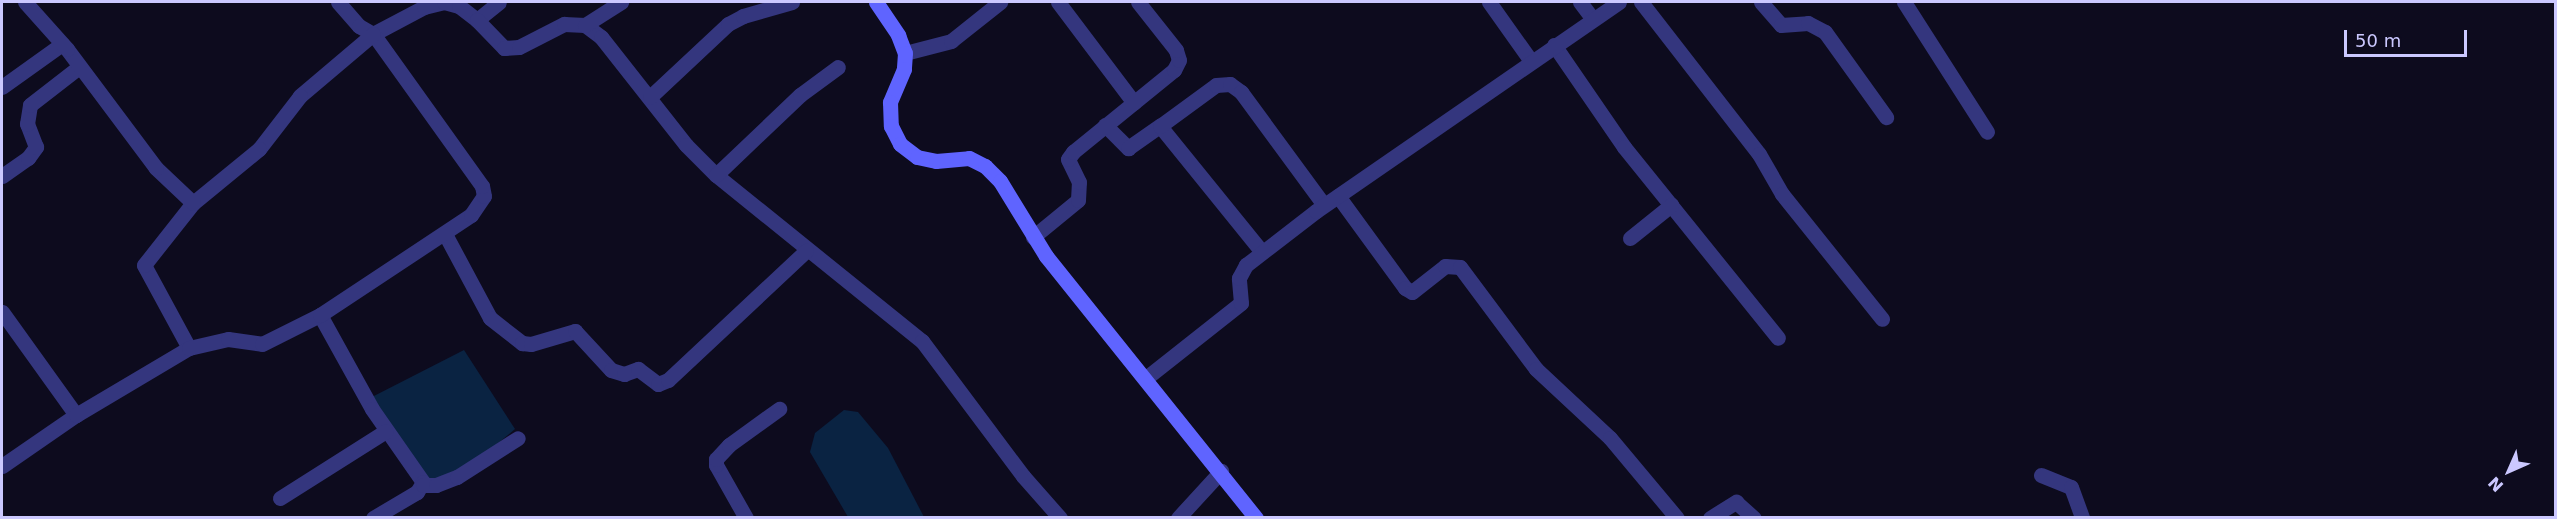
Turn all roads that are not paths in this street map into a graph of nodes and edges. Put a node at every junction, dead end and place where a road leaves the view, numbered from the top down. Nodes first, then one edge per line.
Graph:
1 (25, 2) edge
2 (338, 2) edge
3 (499, 2) edge
4 (621, 2) edge
5 (792, 2) edge
6 (876, 2) edge
7 (1000, 2) edge
8 (1058, 2) edge
9 (1138, 2) edge
10 (1489, 2) edge
11 (1580, 2) edge
12 (1619, 2) edge
13 (1641, 2) edge
14 (1761, 2) edge
15 (1904, 2) edge
16 (1593, 19) junction
17 (477, 20) junction
18 (585, 25) junction
19 (373, 34) junction
20 (62, 44) junction
21 (1554, 45) junction
22 (905, 53) junction
23 (1526, 56) junction
24 (79, 67) junction
25 (838, 67) dead end
26 (2, 87) edge
27 (650, 97) junction
28 (1134, 103) junction
29 (1886, 117) dead end
30 (1106, 125) junction
31 (1160, 126) junction
32 (1987, 132) dead end
33 (716, 175) junction
34 (2, 176) edge
35 (1338, 196) junction
36 (193, 203) junction
37 (1324, 205) junction
38 (1671, 205) junction
39 (444, 234) junction
40 (1033, 237) junction
41 (1630, 238) dead end
42 (1258, 248) junction
43 (806, 251) junction
44 (2, 312) edge
45 (320, 315) junction
46 (1882, 319) dead end
47 (1778, 338) dead end
48 (189, 348) junction
49 (1139, 370) junction
50 (779, 409) dead end
51 (76, 415) junction
52 (387, 431) junction
53 (518, 438) dead end
54 (2, 466) edge
55 (1221, 471) junction
56 (2041, 475) dead end
57 (423, 485) junction
58 (280, 498) dead end
59 (373, 518) edge
60 (746, 518) edge
61 (1060, 518) edge
62 (1178, 518) edge
63 (1256, 518) edge
64 (1677, 518) edge
65 (1710, 518) edge
66 (1754, 518) edge
67 (2082, 518) edge

1 - 20 street
2 - 19 street
3 - 17 street
4 - 18 street
5 - 27 street
6 - 22 street
7 - 22 street
8 - 28 street
9 - 28 street
10 - 23 street
11 - 16 street
12 - 16 street
13 - 46 street
14 - 29 street
15 - 32 street
16 - 21 street
17 - 18 street
17 - 19 street
18 - 27 street
19 - 36 street
19 - 39 street
20 - 24 street
20 - 26 street
21 - 23 street
21 - 38 street
22 - 40 street
23 - 35 street
24 - 34 street
24 - 36 street
25 - 33 street
27 - 33 street
28 - 30 street
30 - 31 street
30 - 40 street
31 - 37 street
31 - 42 street
33 - 43 street
35 - 37 street
35 - 64 street
36 - 48 street
37 - 42 street
38 - 41 street
38 - 47 street
39 - 43 street
39 - 45 street
40 - 49 street
42 - 49 street
43 - 61 street
44 - 51 street
45 - 48 street
45 - 52 street
48 - 51 street
49 - 55 street
50 - 60 street
51 - 54 street
52 - 57 street
52 - 58 street
53 - 57 street
55 - 62 street
55 - 63 street
56 - 67 street
57 - 59 street
65 - 66 street

